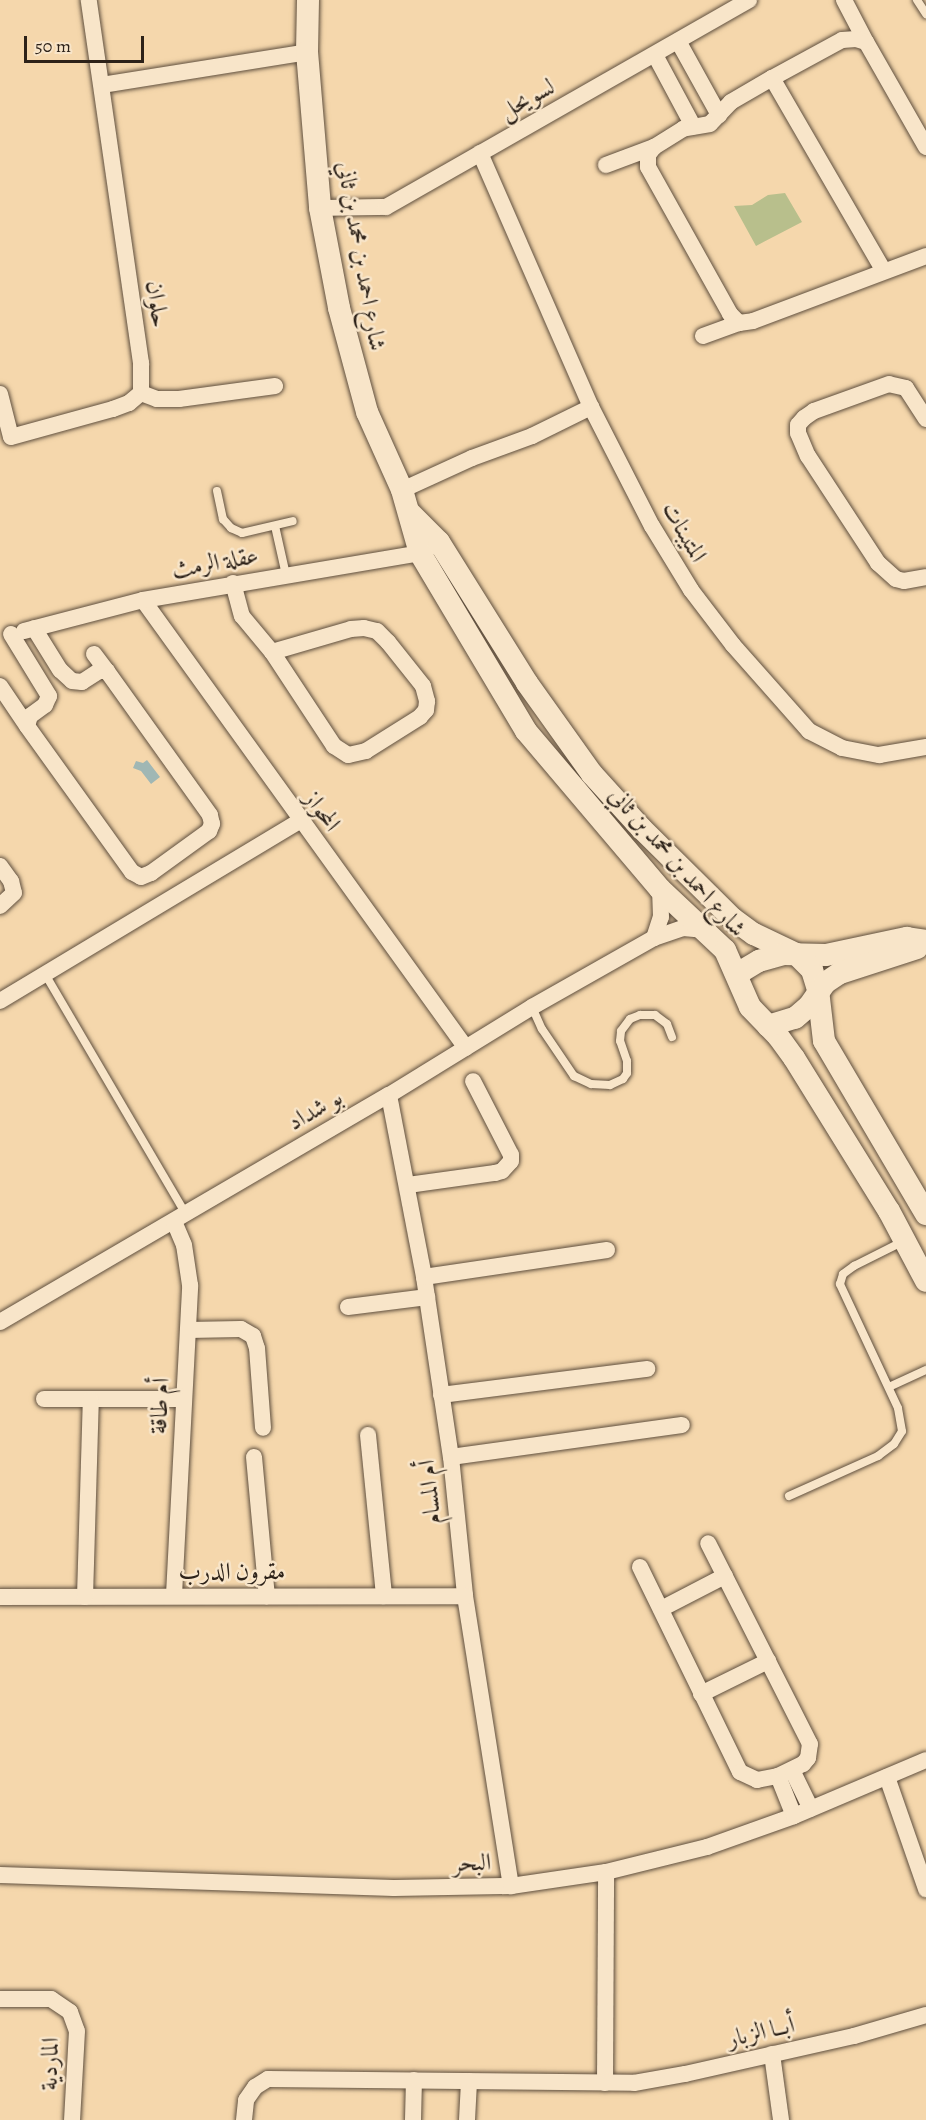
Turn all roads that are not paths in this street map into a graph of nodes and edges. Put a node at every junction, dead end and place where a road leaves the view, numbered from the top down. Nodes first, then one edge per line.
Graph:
1 (89, 0) edge
2 (308, 0) edge
3 (749, 0) edge
4 (844, 0) edge
5 (917, 0) edge
6 (926, 14) edge
7 (678, 41) junction
8 (866, 42) junction
9 (307, 52) junction
10 (656, 55) junction
11 (772, 78) junction
12 (102, 85) junction
13 (719, 115) junction
14 (693, 126) junction
15 (654, 147) junction
16 (926, 147) edge
17 (480, 153) junction
18 (606, 165) dead end
19 (320, 208) junction
20 (926, 256) edge
21 (884, 271) junction
22 (739, 322) junction
23 (703, 336) dead end
24 (275, 386) dead end
25 (141, 393) junction
26 (0, 394) edge
27 (591, 407) junction
28 (926, 419) edge
29 (6, 439) edge
30 (217, 491) dead end
31 (405, 500) junction
32 (293, 521) dead end
33 (275, 526) junction
34 (429, 548) junction
35 (286, 575) junction
36 (926, 577) edge
37 (233, 583) junction
38 (143, 600) junction
39 (34, 628) junction
40 (5, 635) edge
41 (272, 652) junction
42 (94, 654) dead end
43 (107, 671) junction
44 (0, 686) edge
45 (27, 726) junction
46 (926, 747) edge
47 (300, 821) junction
48 (0, 866) edge
49 (660, 889) junction
50 (0, 906) edge
51 (707, 930) junction
52 (654, 938) junction
53 (923, 941) edge
54 (796, 954) junction
55 (45, 974) junction
56 (737, 974) junction
57 (818, 990) junction
58 (0, 1001) edge
59 (532, 1007) junction
60 (768, 1026) junction
61 (672, 1037) dead end
62 (466, 1048) junction
63 (473, 1081) dead end
64 (389, 1095) junction
65 (408, 1185) junction
66 (926, 1214) edge
67 (180, 1218) junction
68 (905, 1240) junction
69 (607, 1250) dead end
70 (424, 1277) junction
71 (926, 1281) edge
72 (427, 1297) junction
73 (348, 1307) dead end
74 (0, 1322) edge
75 (188, 1330) junction
76 (647, 1369) dead end
77 (926, 1370) edge
78 (889, 1387) junction
79 (441, 1395) junction
80 (44, 1399) dead end
81 (92, 1400) junction
82 (184, 1400) junction
83 (682, 1425) dead end
84 (262, 1428) dead end
85 (368, 1435) dead end
86 (254, 1457) dead end
87 (451, 1457) junction
88 (789, 1496) dead end
89 (708, 1543) dead end
90 (640, 1567) dead end
91 (725, 1576) junction
92 (174, 1595) junction
93 (267, 1596) junction
94 (384, 1596) junction
95 (465, 1596) junction
96 (0, 1597) edge
97 (85, 1597) junction
98 (661, 1609) junction
99 (768, 1661) junction
100 (701, 1694) junction
101 (926, 1760) edge
102 (785, 1773) junction
103 (887, 1777) junction
104 (811, 1809) junction
105 (794, 1815) junction
106 (606, 1872) junction
107 (0, 1875) edge
108 (511, 1886) junction
109 (926, 1889) edge
110 (0, 1999) edge
111 (926, 2015) edge
112 (772, 2055) junction
113 (414, 2080) junction
114 (469, 2081) junction
115 (605, 2083) junction
116 (72, 2120) edge
117 (244, 2120) edge
118 (413, 2120) edge
119 (467, 2120) edge
120 (781, 2120) edge

1 - 12 street, حلوان
2 - 9 street, شارع احمد بن محمد بن ثاني
3 - 7 street, لسويحل
4 - 8 street
5 - 6 lane
7 - 10 street, لسويحل
7 - 13 street
8 - 11 street
8 - 16 street
9 - 12 street
9 - 19 street, شارع احمد بن محمد بن ثاني
10 - 14 street
10 - 17 street, لسويحل
11 - 13 street
11 - 21 street
12 - 25 street, حلوان
13 - 14 street
14 - 15 street
15 - 18 street
15 - 22 street
17 - 19 street, لسويحل
17 - 27 street, المتيبنات
19 - 31 street, شارع احمد بن محمد بن ثاني
20 - 21 street
21 - 22 street
22 - 23 street
24 - 25 street
25 - 29 street
26 - 29 street
27 - 31 street
27 - 46 street, المتيبنات
28 - 36 street
30 - 33 lane
31 - 34 street, شارع احمد بن محمد بن ثاني
32 - 33 lane
33 - 35 lane
34 - 35 street, عقلة الرمث
34 - 49 street, شارع احمد بن محمد بن ثاني
34 - 54 street, شارع احمد بن محمد بن ثاني
35 - 37 street, عقلة الرمث
37 - 38 street, عقلة الرمث
37 - 41 street
38 - 39 street, عقلة الرمث
38 - 47 street, المحواز
39 - 40 street, عقلة الرمث
39 - 43 street
40 - 45 street
41 - 41 street
42 - 43 street
43 - 45 street
44 - 45 street
47 - 55 street
47 - 62 street, المحواز
48 - 50 street
49 - 51 street, شارع احمد بن محمد بن ثاني
49 - 52 street
51 - 52 street, بو شداد
51 - 56 street, شارع احمد بن محمد بن ثاني
52 - 59 street, بو شداد
53 - 54 street
53 - 57 street
54 - 56 street
54 - 57 street, شارع احمد بن محمد بن ثاني
55 - 58 street
55 - 67 lane
56 - 60 street, شارع احمد بن محمد بن ثاني
57 - 60 street
57 - 66 street, شارع احمد بن محمد بن ثاني
59 - 61 lane
59 - 62 street, بو شداد
60 - 68 street, شارع احمد بن محمد بن ثاني
62 - 64 street, بو شداد
63 - 65 street
64 - 65 street, أم المسام
64 - 67 street, بو شداد
65 - 70 street, أم المسام
67 - 74 street, بو شداد
67 - 75 street, أم طاقة
68 - 71 street, شارع احمد بن محمد بن ثاني
68 - 78 lane
69 - 70 street
70 - 72 street, أم المسام
72 - 73 street
72 - 79 street, أم المسام
75 - 82 street, أم طاقة
75 - 84 street
76 - 79 street
77 - 78 lane
78 - 88 lane
79 - 87 street, أم المسام
80 - 81 street
81 - 82 street
81 - 97 street
82 - 92 street, أم طاقة
83 - 87 street
85 - 94 street
86 - 93 street
87 - 95 street, أم المسام
89 - 91 street
90 - 98 street
91 - 98 street
91 - 99 street
92 - 93 street, مقرون الدرب
92 - 97 street, مقرون الدرب
93 - 94 street, مقرون الدرب
94 - 95 street, مقرون الدرب
95 - 108 street, أم المسام
96 - 97 street, مقرون الدرب
98 - 100 street
99 - 100 street
99 - 102 street
100 - 102 street
101 - 103 street, البحر
102 - 104 street
102 - 105 street
103 - 104 street, البحر
103 - 109 street
104 - 105 street, البحر
105 - 106 street, البحر
106 - 108 street, البحر
106 - 115 street
107 - 108 street, البحر
110 - 116 street, الماردية
111 - 112 street, أبــا الزبار
112 - 115 street, أبــا الزبار
112 - 120 street
113 - 114 street, أبــا الزبار
113 - 117 street, أبــا الزبار
113 - 118 street
114 - 115 street, أبــا الزبار
114 - 119 street

